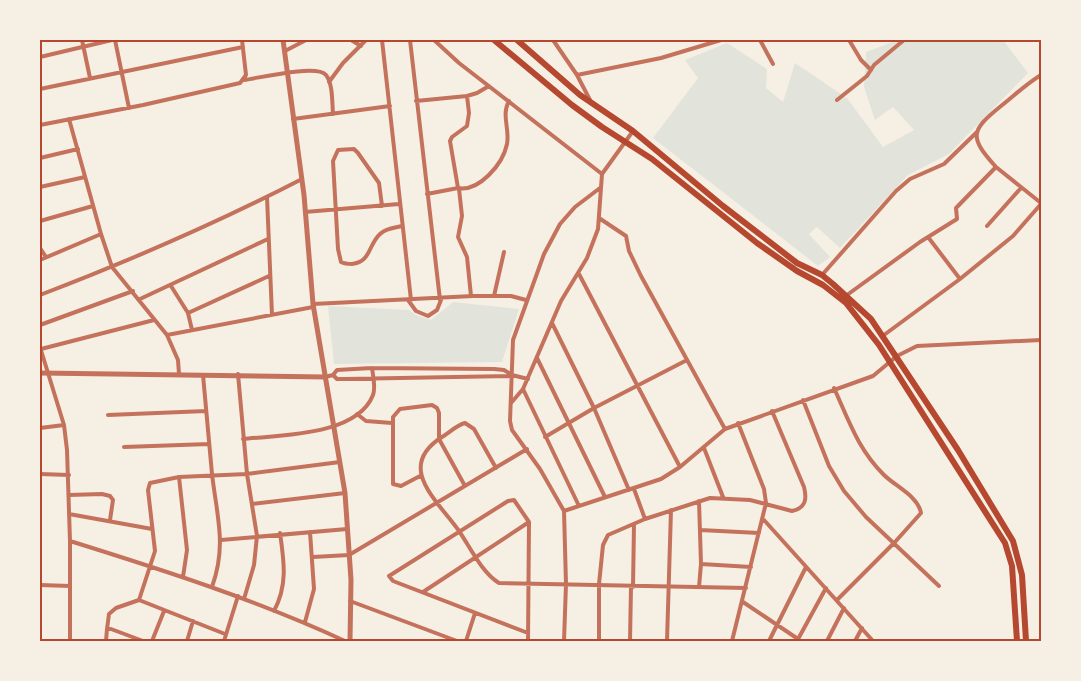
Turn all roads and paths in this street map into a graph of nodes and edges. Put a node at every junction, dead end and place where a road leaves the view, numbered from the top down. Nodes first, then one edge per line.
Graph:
1 (82, 40) edge
2 (113, 40) edge
3 (242, 40) edge
4 (282, 40) edge
5 (306, 40) edge
6 (351, 40) edge
7 (366, 40) edge
8 (382, 40) edge
9 (410, 40) edge
10 (434, 40) edge
11 (494, 40) edge
12 (517, 40) edge
13 (553, 40) edge
14 (702, 40) edge
15 (721, 40) edge
16 (760, 40) edge
17 (850, 40) edge
18 (904, 40) edge
19 (84, 45) junction
20 (702, 45) junction
21 (360, 46) junction
22 (243, 47) junction
23 (285, 52) junction
24 (40, 57) edge
25 (773, 64) dead end
26 (871, 70) junction
27 (120, 72) junction
28 (287, 73) junction
29 (577, 75) junction
30 (1041, 75) edge
31 (90, 78) junction
32 (244, 80) junction
33 (329, 82) junction
34 (489, 86) junction
35 (40, 89) edge
36 (467, 96) junction
37 (837, 100) dead end
38 (416, 101) junction
39 (509, 101) junction
40 (591, 103) junction
41 (390, 106) junction
42 (129, 108) junction
43 (333, 114) junction
44 (69, 119) junction
45 (293, 119) junction
46 (40, 125) edge
47 (633, 131) junction
48 (977, 132) junction
49 (624, 141) junction
50 (78, 149) junction
51 (40, 158) edge
52 (996, 167) junction
53 (602, 174) junction
54 (85, 177) junction
55 (302, 179) junction
56 (40, 187) edge
57 (600, 188) junction
58 (1021, 188) junction
59 (458, 189) junction
60 (427, 194) junction
61 (267, 197) junction
62 (399, 204) junction
63 (1041, 204) edge
64 (93, 206) junction
65 (382, 206) junction
66 (336, 210) junction
67 (305, 212) junction
68 (599, 218) junction
69 (40, 221) edge
70 (402, 226) junction
71 (987, 226) dead end
72 (100, 234) junction
73 (928, 237) junction
74 (268, 239) junction
75 (40, 248) edge
76 (504, 252) dead end
77 (46, 257) junction
78 (40, 260) edge
79 (112, 267) junction
80 (579, 274) junction
81 (822, 275) junction
82 (269, 276) junction
83 (960, 279) junction
84 (172, 286) junction
85 (133, 291) junction
86 (40, 294) edge
87 (847, 294) junction
88 (471, 296) junction
89 (494, 296) junction
90 (140, 299) junction
91 (409, 300) junction
92 (441, 300) junction
93 (526, 300) junction
94 (313, 306) junction
95 (188, 313) junction
96 (272, 315) junction
97 (154, 320) junction
98 (552, 322) junction
99 (40, 324) edge
100 (192, 330) junction
101 (167, 335) junction
102 (884, 335) junction
103 (1041, 340) edge
104 (40, 348) edge
105 (897, 356) junction
106 (537, 358) junction
107 (687, 360) junction
108 (890, 362) junction
109 (372, 368) junction
110 (40, 373) edge
111 (49, 374) junction
112 (179, 374) junction
113 (203, 374) junction
114 (238, 374) junction
115 (334, 375) junction
116 (512, 375) junction
117 (325, 377) junction
118 (373, 378) junction
119 (528, 379) junction
120 (639, 386) junction
121 (834, 388) junction
122 (523, 389) junction
123 (803, 400) junction
124 (511, 403) junction
125 (594, 408) junction
126 (206, 411) junction
127 (772, 411) junction
128 (357, 414) junction
129 (108, 415) dead end
130 (392, 423) junction
131 (569, 423) junction
132 (738, 423) junction
133 (64, 425) junction
134 (335, 427) junction
135 (40, 428) edge
136 (725, 429) junction
137 (545, 437) junction
138 (243, 439) junction
139 (438, 439) junction
140 (209, 444) junction
141 (124, 447) dead end
142 (704, 448) junction
143 (527, 449) junction
144 (340, 462) junction
145 (680, 467) junction
146 (496, 468) junction
147 (40, 474) edge
148 (247, 474) junction
149 (69, 475) junction
150 (212, 476) junction
151 (420, 476) junction
152 (179, 477) junction
153 (465, 486) junction
154 (634, 488) junction
155 (629, 490) junction
156 (345, 493) junction
157 (69, 495) junction
158 (605, 497) junction
159 (723, 497) junction
160 (700, 501) junction
161 (766, 503) junction
162 (252, 504) junction
163 (438, 504) junction
164 (579, 506) junction
165 (671, 510) junction
166 (564, 511) junction
167 (69, 514) junction
168 (645, 519) junction
169 (110, 520) junction
170 (764, 520) junction
171 (528, 522) junction
172 (634, 524) junction
173 (152, 529) junction
174 (347, 529) junction
175 (700, 530) junction
176 (458, 531) junction
177 (310, 532) junction
178 (280, 533) junction
179 (759, 533) junction
180 (257, 536) junction
181 (221, 540) junction
182 (70, 541) junction
183 (895, 542) junction
184 (350, 555) junction
185 (313, 557) junction
186 (476, 557) junction
187 (701, 564) junction
188 (751, 567) junction
189 (806, 567) junction
190 (150, 568) junction
191 (183, 577) junction
192 (529, 584) junction
193 (566, 584) junction
194 (600, 584) junction
195 (40, 585) edge
196 (70, 586) junction
197 (667, 586) junction
198 (939, 586) dead end
199 (212, 587) junction
200 (632, 587) junction
201 (699, 587) junction
202 (746, 588) junction
203 (826, 588) junction
204 (423, 592) junction
205 (238, 596) junction
206 (244, 599) junction
207 (139, 600) junction
208 (836, 600) junction
209 (350, 601) junction
210 (743, 602) junction
211 (844, 608) junction
212 (164, 611) junction
213 (274, 611) junction
214 (475, 613) junction
215 (193, 621) junction
216 (305, 622) junction
217 (777, 625) junction
218 (862, 628) junction
219 (107, 629) junction
220 (528, 633) junction
221 (225, 634) junction
222 (799, 640) edge
223 (70, 641) edge
224 (106, 641) edge
225 (143, 641) edge
226 (152, 641) edge
227 (187, 641) edge
228 (224, 641) edge
229 (345, 641) edge
230 (350, 641) edge
231 (457, 641) edge
232 (466, 641) edge
233 (528, 641) edge
234 (564, 641) edge
235 (599, 641) edge
236 (630, 641) edge
237 (667, 641) edge
238 (732, 641) edge
239 (769, 641) edge
240 (827, 641) edge
241 (855, 641) edge
242 (873, 641) edge
243 (1017, 641) edge
244 (1026, 641) edge

1 - 19 street
2 - 19 street
2 - 27 street
3 - 22 street
4 - 23 street
5 - 23 street
6 - 21 street
7 - 21 street
8 - 41 street
9 - 38 street
10 - 34 street
11 - 49 main road
12 - 40 main road
13 - 29 street
14 - 20 street
15 - 20 street
16 - 25 street
17 - 26 street
18 - 26 street
19 - 24 street
19 - 31 street
20 - 29 street
21 - 33 street
22 - 27 street
22 - 32 street
23 - 28 street
26 - 37 street
27 - 31 street
27 - 42 street
28 - 32 street
28 - 33 street
28 - 45 street
29 - 40 street
30 - 48 street
31 - 35 street
32 - 42 street
33 - 43 street
34 - 36 street
34 - 39 street
36 - 38 street
36 - 59 street
38 - 60 street
39 - 53 street
39 - 59 street
40 - 47 main road
41 - 43 street
41 - 62 street
42 - 44 street
43 - 45 street
44 - 46 street
44 - 50 street
45 - 55 street
47 - 49 street
47 - 81 main road
48 - 52 street
48 - 81 street
49 - 53 street
49 - 108 main road
50 - 51 street
50 - 54 street
52 - 58 street
52 - 73 street
53 - 57 street
54 - 56 street
54 - 64 street
55 - 61 street
55 - 67 street
57 - 68 street
57 - 93 street
58 - 63 street
58 - 71 street
59 - 60 street
59 - 88 street
60 - 92 street
61 - 74 street
61 - 79 street
62 - 65 street
62 - 70 street
63 - 83 street
64 - 69 street
64 - 72 street
65 - 66 street
65 - 66 street
66 - 67 street
66 - 70 street
67 - 94 street
68 - 80 street
68 - 107 street
70 - 91 street
72 - 77 street
72 - 79 street
73 - 83 street
73 - 87 street
74 - 82 street
74 - 84 street
75 - 77 street
76 - 89 street
77 - 78 street
79 - 85 street
79 - 86 street
80 - 98 street
80 - 120 street
81 - 87 main road
82 - 95 street
82 - 96 street
83 - 102 street
84 - 90 street
84 - 95 street
85 - 90 street
85 - 99 street
87 - 102 main road
88 - 89 street
88 - 92 street
89 - 93 street
90 - 97 street
91 - 92 street
91 - 92 street
91 - 94 street
93 - 116 street
94 - 96 street
94 - 117 street
95 - 100 street
96 - 100 street
97 - 101 street
97 - 104 street
98 - 106 street
98 - 125 street
100 - 101 street
101 - 112 street
102 - 105 main road
103 - 105 street
104 - 111 street
105 - 108 street
105 - 244 main road
106 - 119 street
106 - 131 street
107 - 120 street
107 - 136 street
108 - 121 street
108 - 243 main road
109 - 115 street
109 - 116 street
109 - 118 street
110 - 111 street
111 - 112 street
111 - 133 street
112 - 113 street
113 - 114 street
113 - 126 street
114 - 117 street
114 - 138 street
115 - 117 street
115 - 118 street
116 - 118 street
116 - 119 street
116 - 124 street
117 - 134 street
118 - 128 street
119 - 122 street
120 - 125 street
120 - 145 street
121 - 123 street
121 - 183 street
122 - 124 street
122 - 137 street
123 - 127 street
123 - 183 street
124 - 143 street
125 - 131 street
125 - 155 street
126 - 129 street
126 - 140 street
127 - 132 street
127 - 161 street
128 - 130 street
128 - 134 street
130 - 139 street
130 - 151 street
131 - 137 street
131 - 158 street
132 - 136 street
132 - 161 street
133 - 135 street
133 - 149 street
134 - 138 street
134 - 144 street
136 - 142 street
137 - 164 street
138 - 148 street
139 - 146 street
139 - 151 street
139 - 153 street
140 - 141 street
140 - 150 street
142 - 145 street
142 - 159 street
143 - 146 street
143 - 166 street
144 - 148 street
144 - 156 street
145 - 154 street
146 - 153 street
147 - 149 street
148 - 150 street
148 - 162 street
149 - 157 street
150 - 152 street
150 - 181 street
151 - 163 street
152 - 173 street
152 - 191 street
153 - 163 street
154 - 155 street
154 - 168 street
155 - 158 street
156 - 162 street
156 - 174 street
157 - 167 street
157 - 169 street
158 - 164 street
159 - 160 street
159 - 161 street
160 - 165 street
160 - 175 street
161 - 170 street
162 - 180 street
163 - 176 street
163 - 184 street
164 - 166 street
165 - 168 street
165 - 197 street
166 - 193 street
167 - 169 street
167 - 182 street
168 - 172 street
169 - 173 street
170 - 179 street
170 - 189 street
171 - 176 street
171 - 186 street
171 - 192 street
172 - 194 street
172 - 200 street
173 - 190 street
174 - 177 street
174 - 184 street
175 - 179 street
175 - 187 street
176 - 186 street
176 - 204 street
177 - 178 street
177 - 185 street
178 - 180 street
178 - 213 street
179 - 188 street
180 - 181 street
180 - 206 street
181 - 199 street
182 - 190 street
182 - 196 street
183 - 198 street
183 - 208 street
184 - 185 street
184 - 209 street
185 - 216 street
186 - 192 street
186 - 204 street
187 - 188 street
187 - 201 street
188 - 202 street
189 - 203 street
189 - 217 street
190 - 191 street
190 - 207 street
191 - 199 street
192 - 193 street
192 - 220 street
193 - 194 street
193 - 234 street
194 - 200 street
194 - 235 street
195 - 196 street
196 - 223 street
197 - 200 street
197 - 201 street
197 - 237 street
199 - 205 street
200 - 236 street
201 - 202 street
202 - 210 street
203 - 208 street
203 - 222 street
204 - 214 street
205 - 206 street
205 - 221 street
206 - 213 street
207 - 212 street
207 - 219 street
208 - 211 street
209 - 230 street
209 - 231 street
210 - 217 street
210 - 238 street
211 - 218 street
211 - 240 street
212 - 215 street
212 - 226 street
213 - 216 street
214 - 220 street
214 - 232 street
215 - 221 street
215 - 227 street
216 - 229 street
217 - 222 street
217 - 239 street
218 - 241 street
218 - 242 street
219 - 224 street
219 - 225 street
220 - 233 street
221 - 228 street

